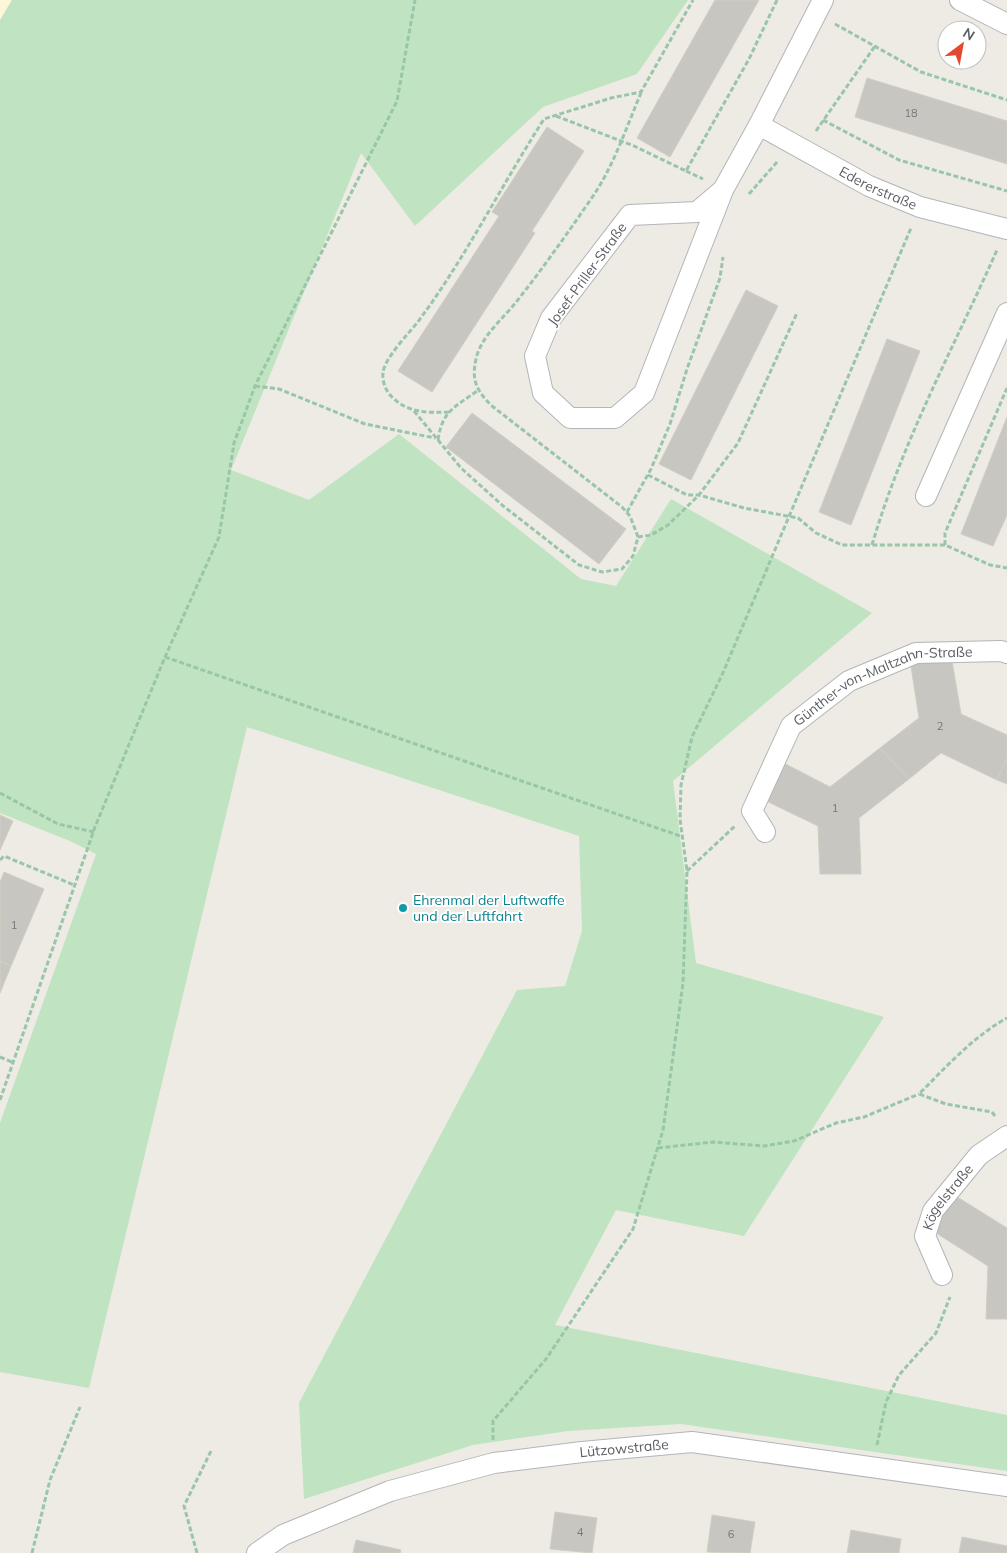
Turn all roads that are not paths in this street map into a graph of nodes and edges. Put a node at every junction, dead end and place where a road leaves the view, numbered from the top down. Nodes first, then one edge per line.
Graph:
1 (960, 0) edge
2 (820, 6) edge
3 (1007, 24) edge
4 (759, 124) junction
5 (723, 190) junction
6 (1007, 229) edge
7 (1007, 312) edge
8 (926, 496) dead end
9 (1007, 653) edge
10 (765, 832) dead end
11 (1007, 1136) edge
12 (942, 1275) road end
13 (1007, 1486) edge
14 (257, 1553) edge

1 - 3 street
2 - 4 street, Josef-Priller-Straße
4 - 5 street, Josef-Priller-Straße
4 - 6 street, Edererstraße
5 - 5 street, Josef-Priller-Straße
7 - 8 street
9 - 10 street, Günther-von-Maltzahn-Straße
11 - 12 street, Kögelstraße
13 - 14 street, Lützowstraße

